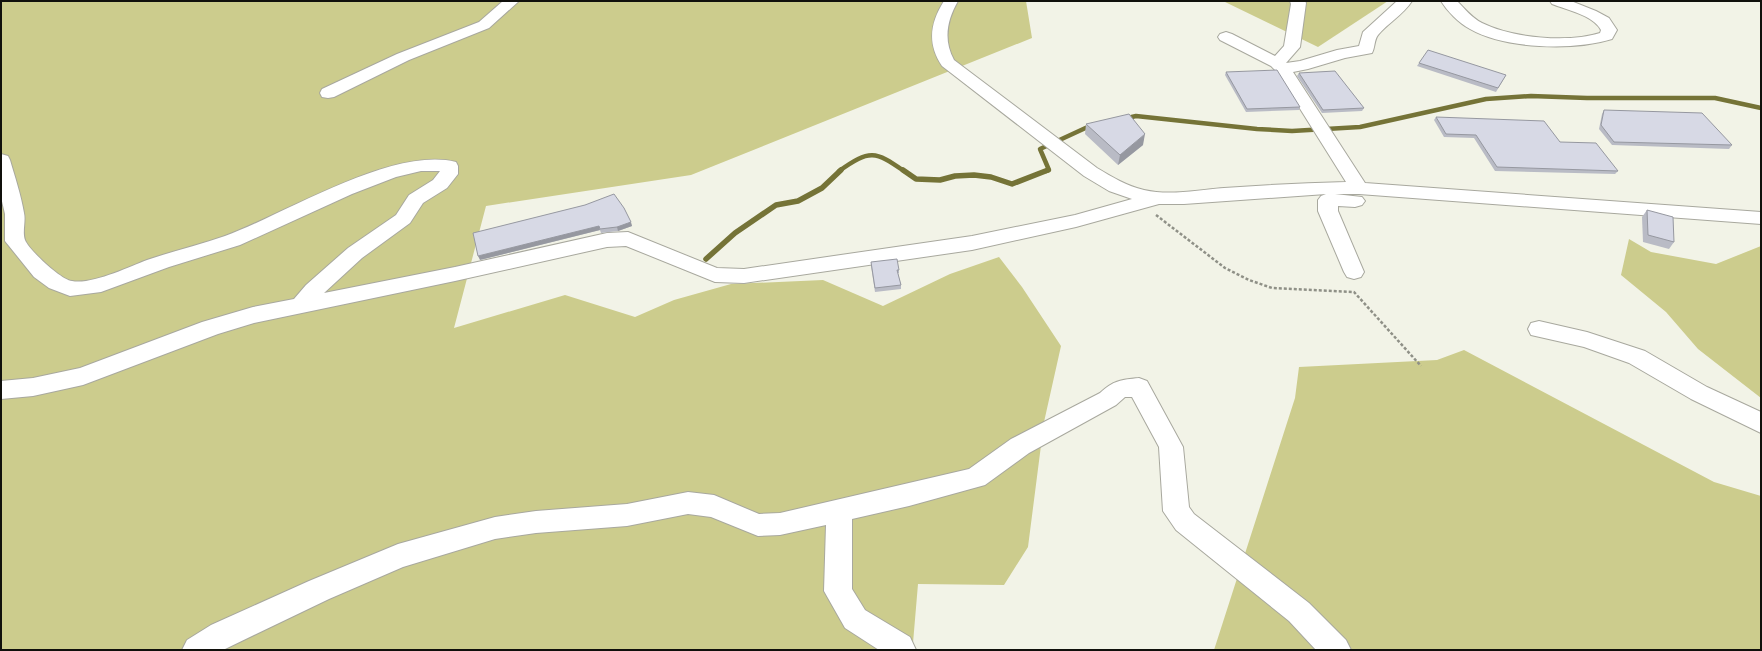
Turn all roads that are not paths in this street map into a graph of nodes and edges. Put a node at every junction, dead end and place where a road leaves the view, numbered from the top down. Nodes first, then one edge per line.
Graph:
1 (512, 1) edge
2 (951, 1) edge
3 (1297, 1) edge
4 (1405, 1) edge
5 (1448, 1) edge
6 (1557, 1) edge
7 (1226, 38) dead end
8 (1280, 66) junction
9 (328, 93) dead end
10 (1, 160) edge
11 (1366, 189) junction
12 (1148, 200) junction
13 (1761, 218) edge
14 (1354, 272) dead end
15 (301, 305) junction
16 (1539, 329) dead end
17 (1, 390) edge
18 (1761, 423) edge
19 (838, 511) junction
20 (197, 650) edge
21 (901, 650) edge
22 (1336, 650) edge

1 - 9 street
2 - 12 street
3 - 8 street
4 - 8 street
5 - 6 street
7 - 8 street
8 - 11 street
10 - 15 street
11 - 12 street
11 - 13 street
11 - 14 street
12 - 15 street
15 - 17 street
16 - 18 street
19 - 20 street
19 - 21 street
19 - 22 street

